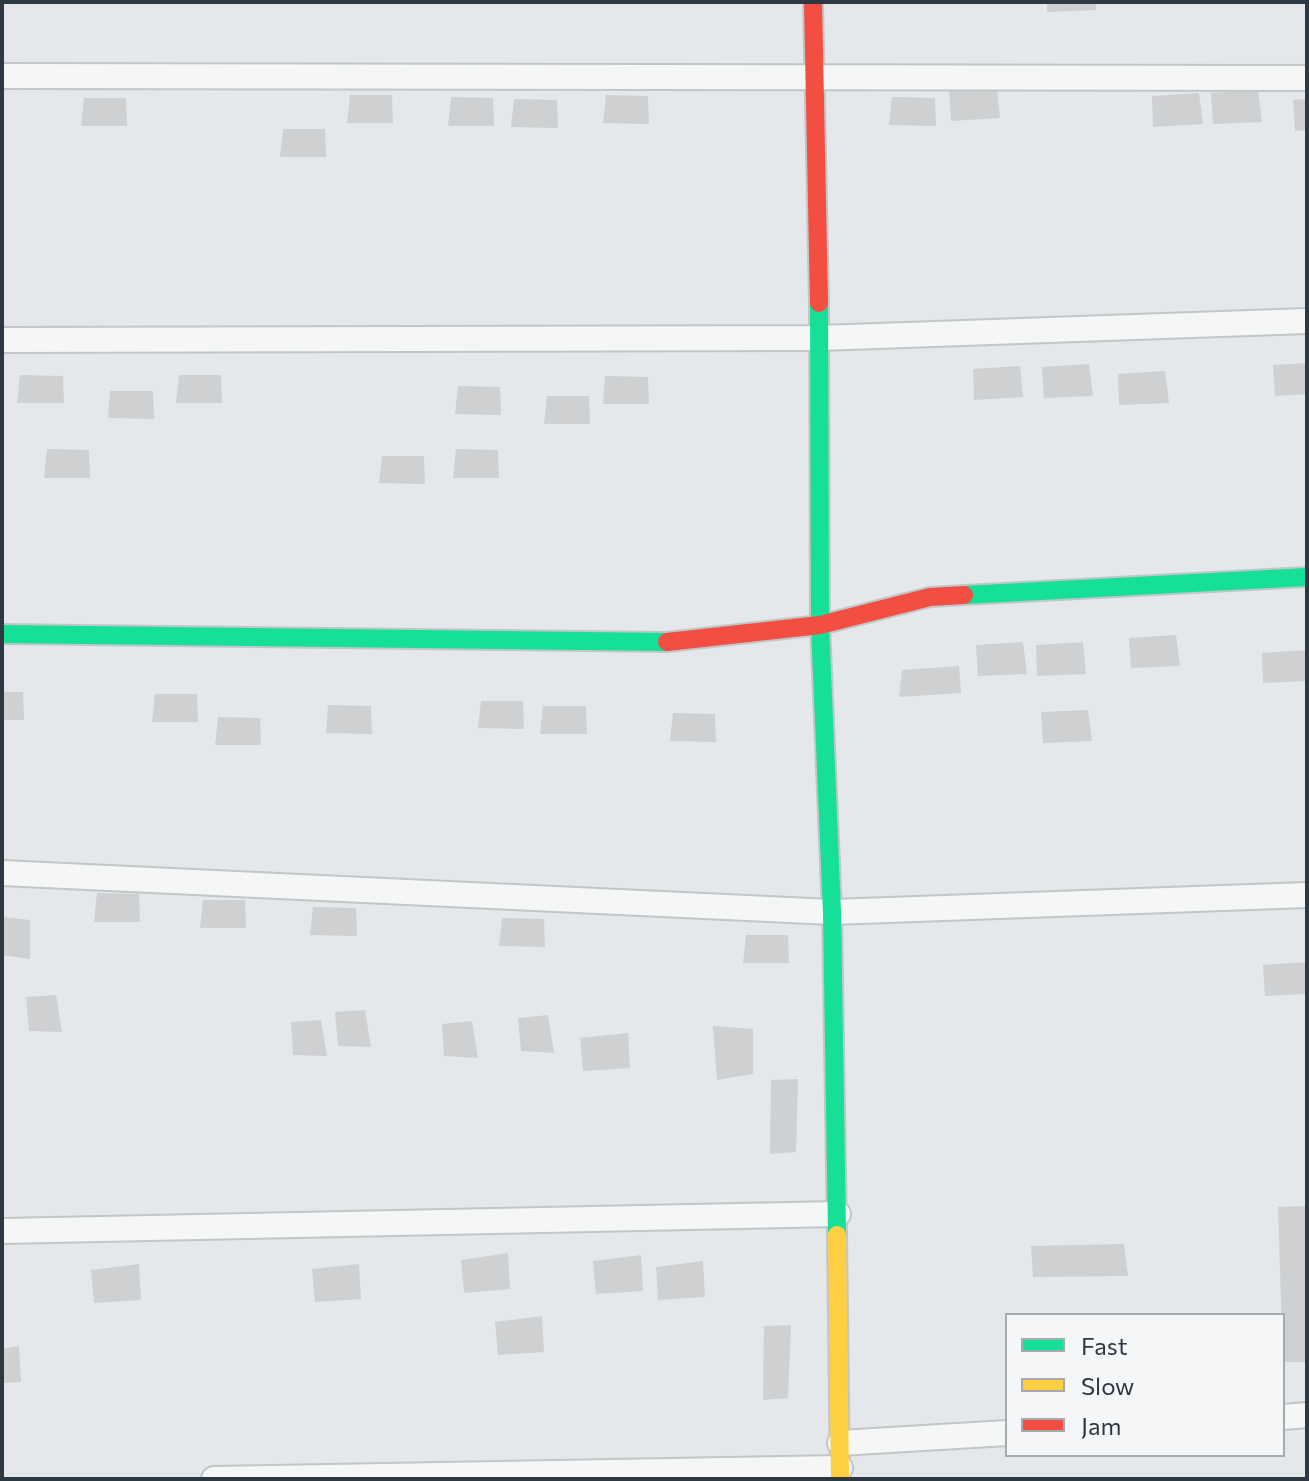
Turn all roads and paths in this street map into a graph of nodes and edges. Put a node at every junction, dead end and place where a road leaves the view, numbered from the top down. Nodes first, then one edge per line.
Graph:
1 (813, 2) edge
2 (2, 76) edge
3 (815, 76) junction
4 (1307, 78) edge
5 (1307, 321) edge
6 (820, 338) junction
7 (2, 340) edge
8 (1307, 577) edge
9 (820, 625) junction
10 (2, 634) edge
11 (2, 873) edge
12 (1307, 895) edge
13 (832, 912) junction
14 (838, 1214) junction
15 (2, 1231) edge
16 (1307, 1415) edge
17 (1285, 1417) edge
18 (1005, 1433) edge
19 (840, 1463) edge
20 (214, 1479) edge

1 - 3 street
2 - 3 street
3 - 4 street
3 - 6 street
5 - 6 street
6 - 7 street
6 - 9 street
8 - 9 street
9 - 10 street
9 - 13 street
11 - 13 street
12 - 13 street
13 - 14 street
14 - 15 street
14 - 19 street
16 - 17 street
18 - 19 street
19 - 20 street

